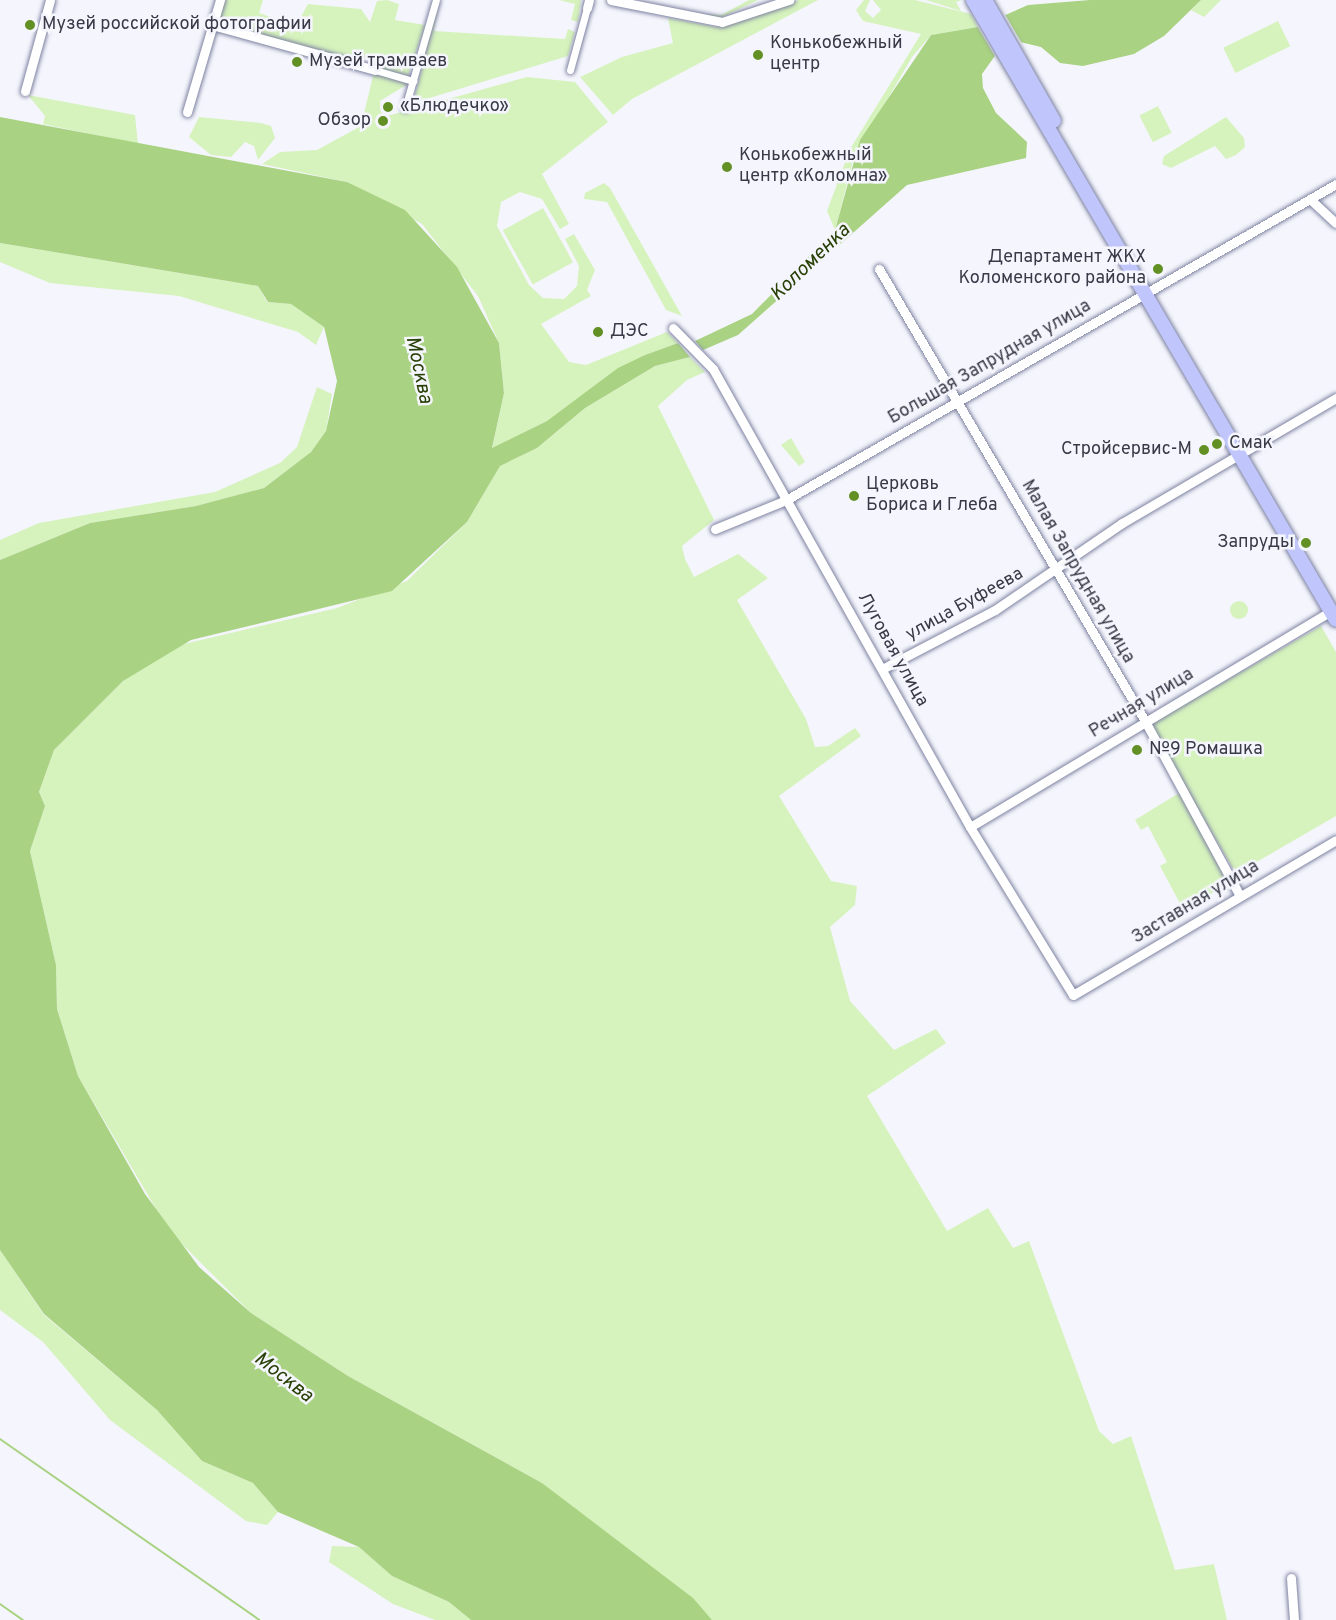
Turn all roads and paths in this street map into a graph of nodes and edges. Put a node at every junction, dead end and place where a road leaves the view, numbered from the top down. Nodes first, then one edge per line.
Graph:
1 (50, 0) edge
2 (220, 0) edge
3 (436, 0) edge
4 (611, 0) edge
5 (789, 0) edge
6 (978, 2) edge
7 (588, 4) edge
8 (212, 25) junction
9 (375, 70) joint
10 (570, 70) dead end
11 (413, 81) junction
12 (26, 91) dead end
13 (405, 108) dead end
14 (187, 112) dead end
15 (1336, 184) edge
16 (1310, 199) junction
17 (1336, 223) edge
18 (879, 269) dead end
19 (1146, 291) junction
20 (673, 328) dead end
21 (1336, 398) edge
22 (957, 401) junction
23 (1239, 453) junction
24 (786, 500) junction
25 (715, 529) dead end
26 (1054, 567) junction
27 (1334, 615) edge
28 (884, 669) junction
29 (1145, 721) junction
30 (970, 827) junction
31 (1336, 840) edge
32 (1240, 896) junction
33 (1073, 995) joint
34 (1291, 1578) dead end
35 (1294, 1620) edge

1 - 12 street
2 - 8 street
3 - 11 street
4 - 5 street
6 - 19 main road
7 - 10 street
8 - 9 street
8 - 14 street
9 - 11 street
11 - 13 street
15 - 16 street, Большая Запрудная улица
16 - 17 street
16 - 19 street, Большая Запрудная улица
18 - 22 street, Малая Запрудная улица
19 - 22 street, Большая Запрудная улица
19 - 23 main road
20 - 24 street, Луговая улица
21 - 23 street, улица Буфеева
22 - 24 street, Большая Запрудная улица
22 - 26 street, Малая Запрудная улица
23 - 26 street, улица Буфеева
23 - 27 main road
24 - 25 street, Большая Запрудная улица
24 - 28 street, Луговая улица
26 - 28 street, улица Буфеева
26 - 29 street, Малая Запрудная улица
27 - 29 street, Речная улица
28 - 30 street, Луговая улица
29 - 30 street, Речная улица
29 - 32 street, Малая Запрудная улица
30 - 33 street, Луговая улица
31 - 32 street, Заставная улица
32 - 33 street, Заставная улица
34 - 35 street

